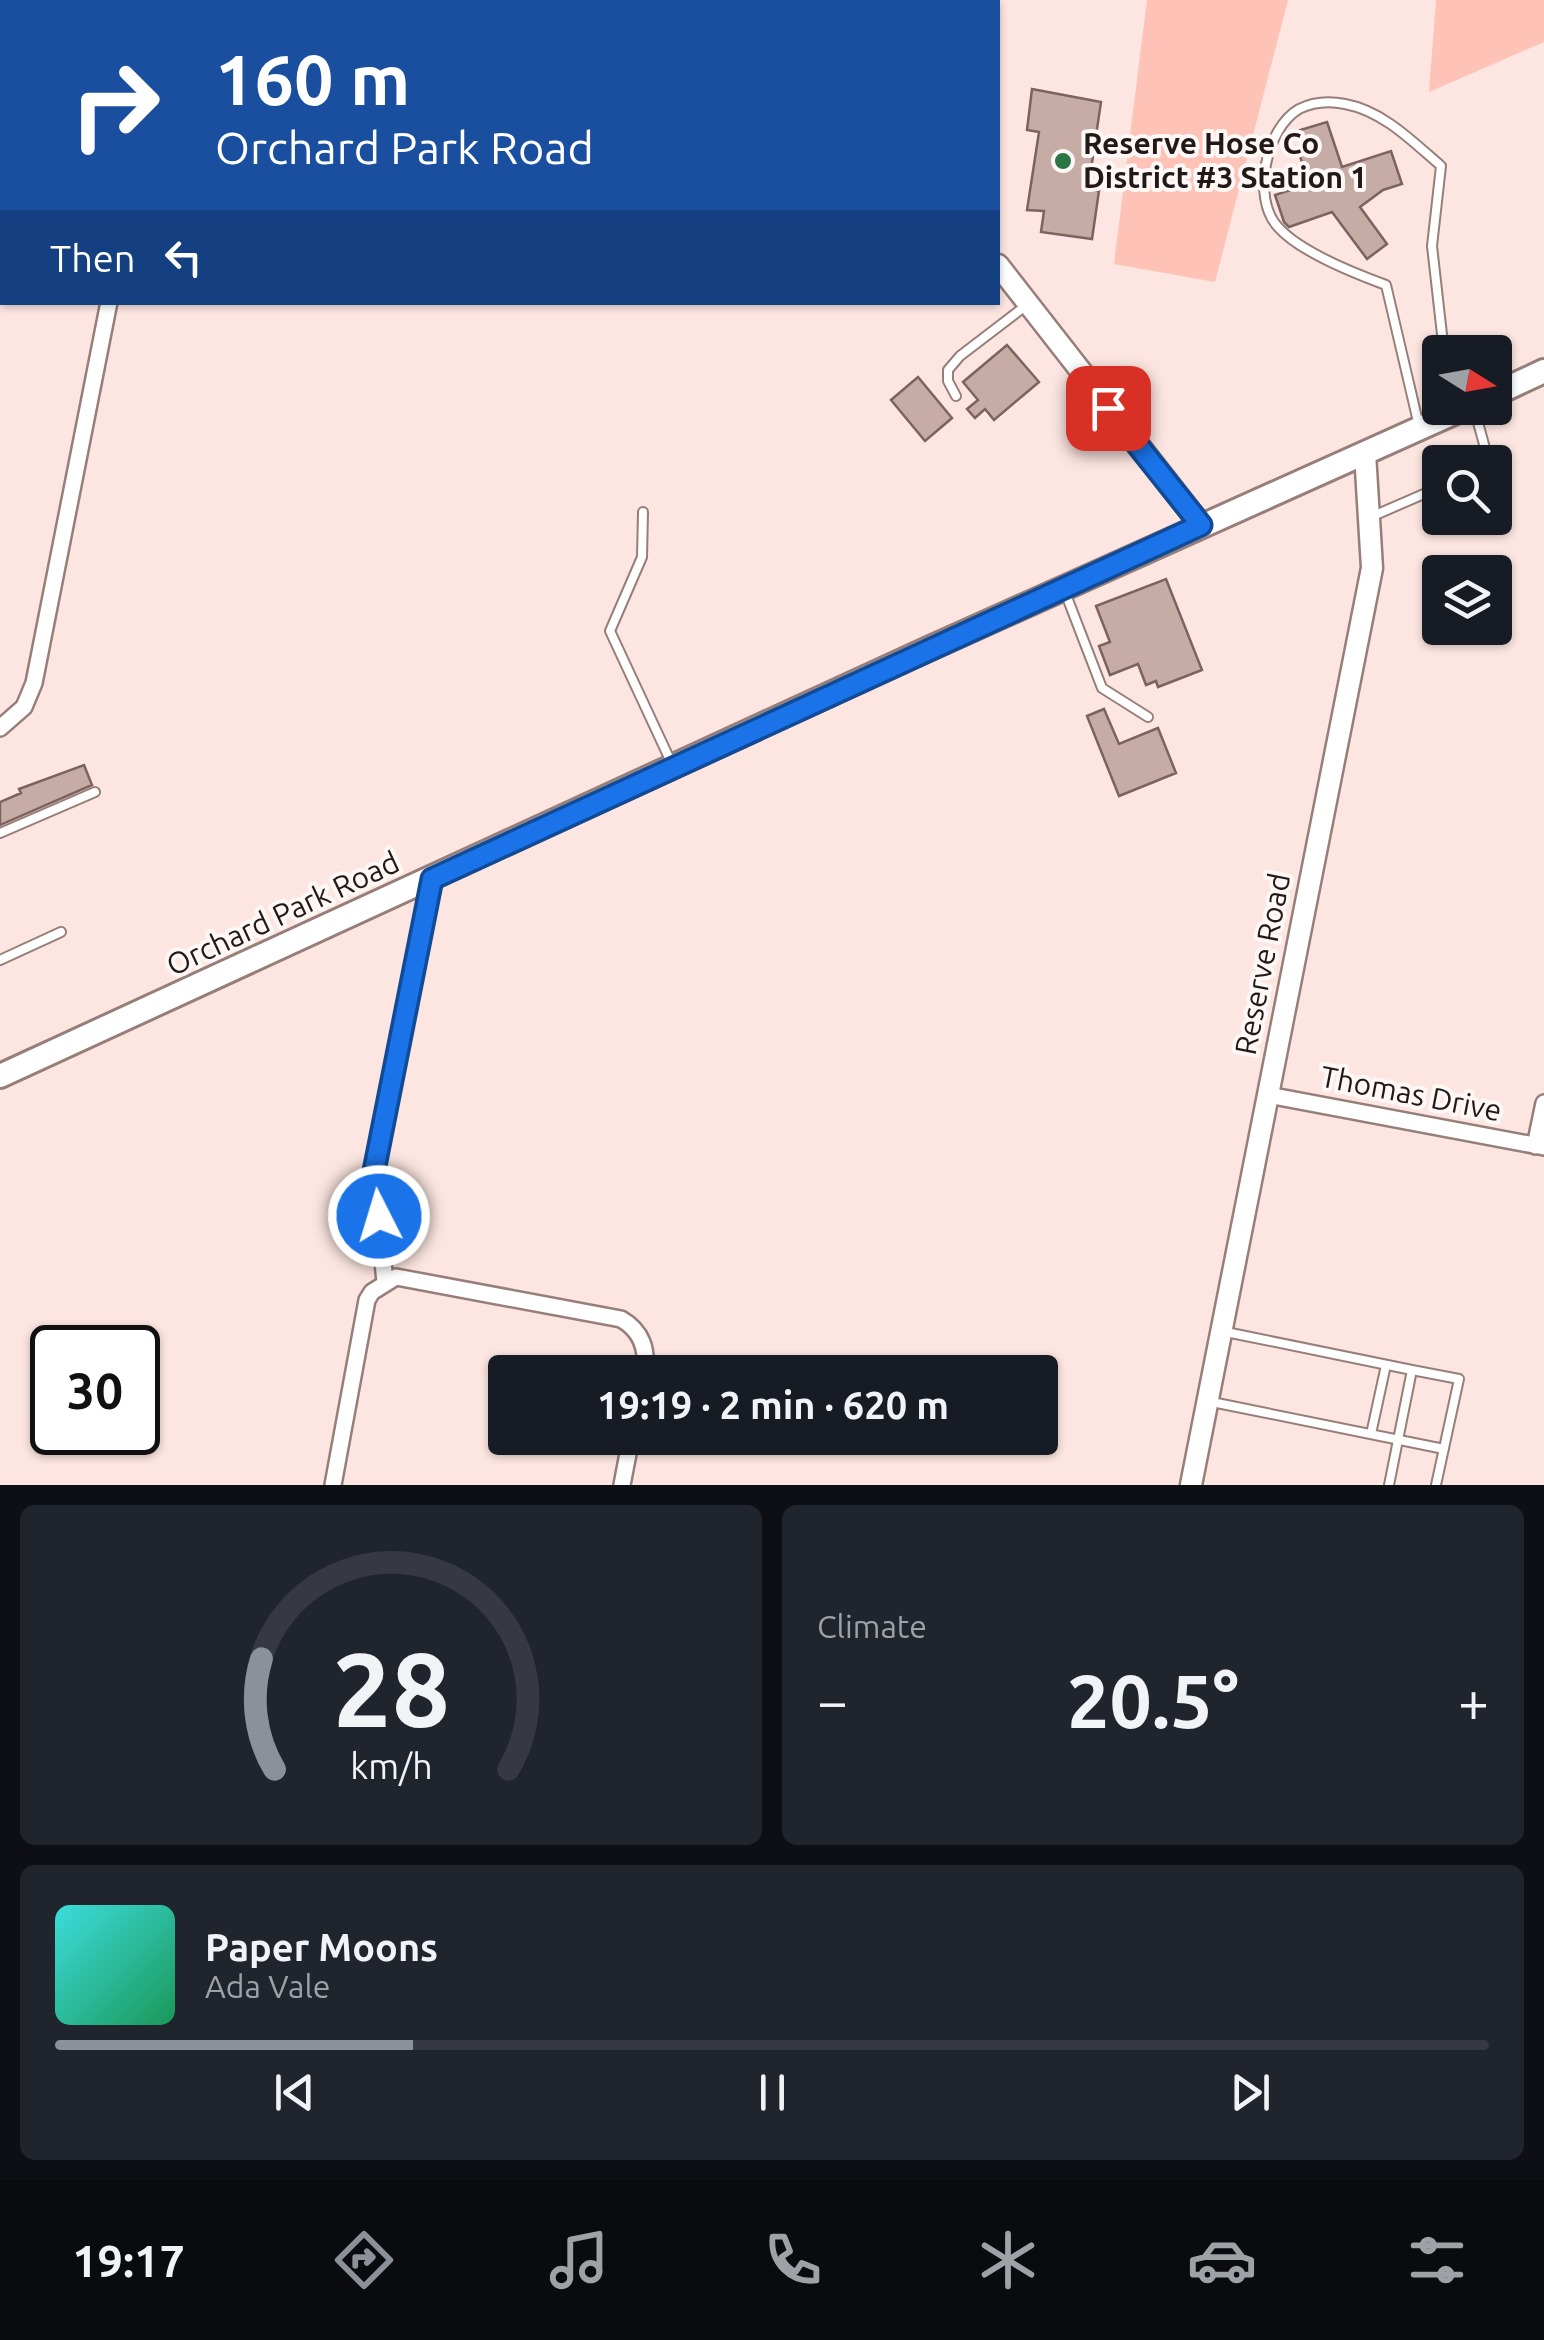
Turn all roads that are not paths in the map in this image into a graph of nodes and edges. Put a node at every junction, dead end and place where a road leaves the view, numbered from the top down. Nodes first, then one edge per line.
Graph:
1 (1000, 268) edge
2 (1028, 304) junction
3 (108, 305) edge
4 (1442, 335) edge
5 (1544, 371) edge
6 (1512, 386) edge
7 (956, 396) dead end
8 (1426, 425) edge
9 (1420, 428) junction
10 (1365, 453) junction
11 (1422, 495) edge
12 (643, 512) dead end
13 (1369, 518) junction
14 (1201, 525) junction
15 (1064, 588) junction
16 (1148, 717) dead end
17 (0, 728) edge
18 (674, 767) junction
19 (95, 792) dead end
20 (0, 833) edge
21 (432, 879) junction
22 (61, 932) dead end
23 (0, 960) edge
24 (1, 1071) edge
25 (1268, 1095) junction
26 (1544, 1103) edge
27 (1540, 1146) edge
28 (385, 1282) junction
29 (1222, 1331) junction
30 (645, 1355) edge
31 (1386, 1365) junction
32 (1412, 1370) junction
33 (1208, 1402) junction
34 (1371, 1434) junction
35 (1398, 1439) junction
36 (1444, 1448) junction
37 (628, 1455) edge
38 (333, 1485) edge
39 (622, 1485) edge
40 (1191, 1485) edge
41 (1389, 1485) edge
42 (1436, 1485) edge

1 - 2 street
2 - 7 lane
2 - 14 street
3 - 17 street
4 - 9 lane
5 - 6 main road
8 - 9 main road, Orchard Park Road
9 - 10 main road, Orchard Park Road
10 - 13 street, Reserve Road
10 - 14 main road, Orchard Park Road
11 - 13 lane
12 - 18 lane
13 - 25 street, Reserve Road
14 - 15 main road, Orchard Park Road
15 - 16 lane
15 - 18 main road, Orchard Park Road
18 - 21 main road, Orchard Park Road
19 - 20 lane
21 - 24 main road, Orchard Park Road
21 - 28 street
22 - 23 lane
25 - 27 street, Thomas Drive
25 - 29 street, Reserve Road
26 - 27 street
28 - 30 street
28 - 38 street
29 - 31 lane
29 - 33 street, Reserve Road
31 - 32 lane
31 - 34 lane
32 - 35 lane
32 - 36 lane
33 - 34 lane
33 - 40 street, Reserve Road
34 - 35 lane
35 - 36 lane
35 - 41 lane
36 - 42 lane
37 - 39 street

